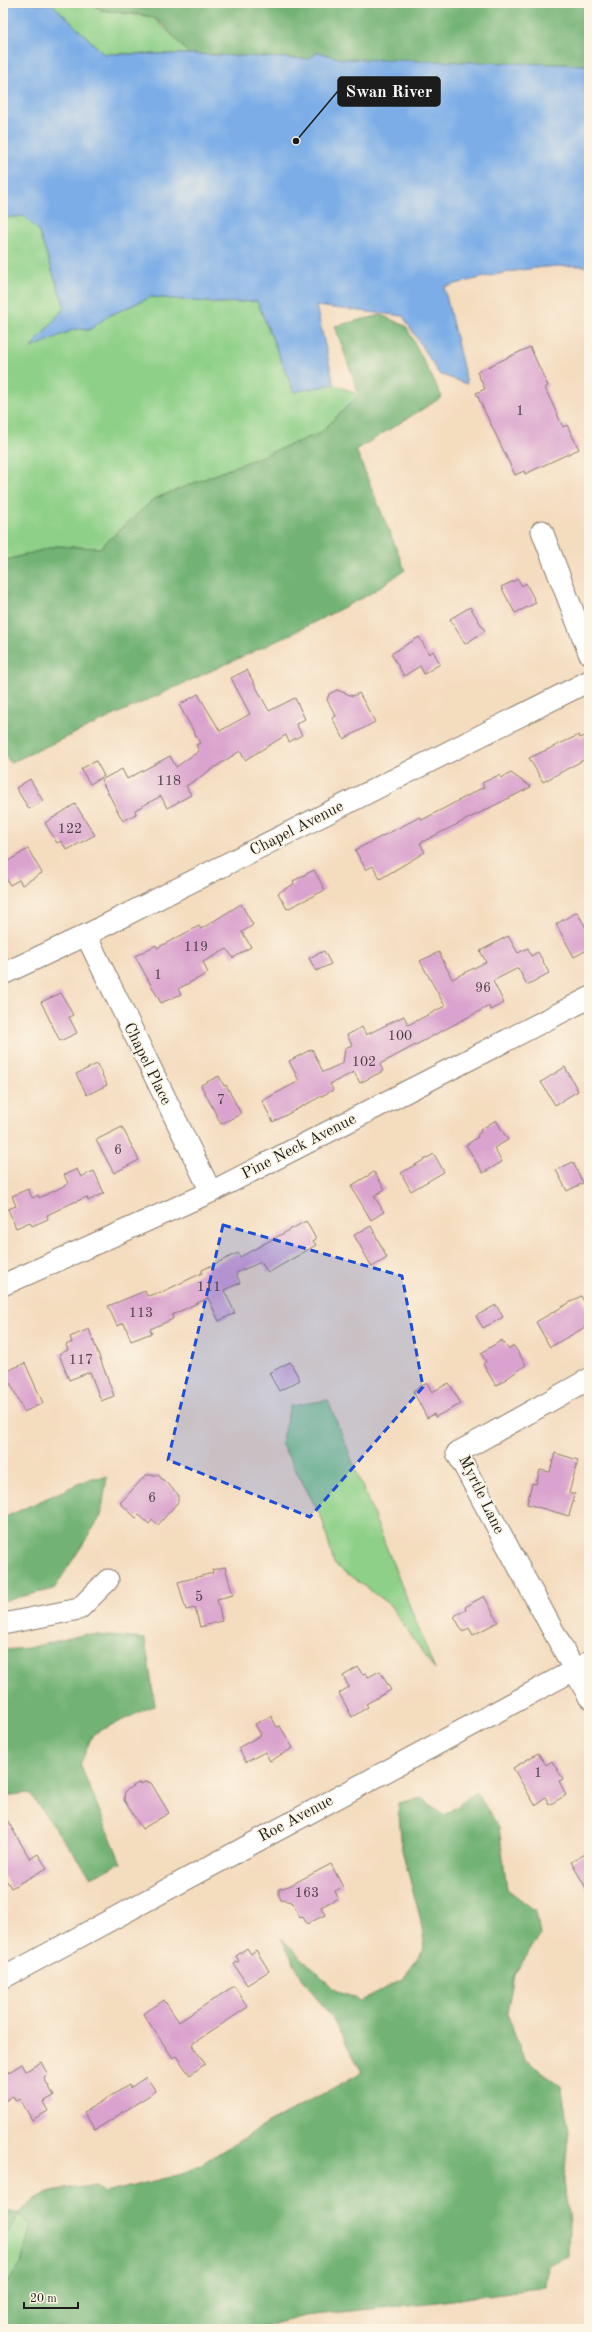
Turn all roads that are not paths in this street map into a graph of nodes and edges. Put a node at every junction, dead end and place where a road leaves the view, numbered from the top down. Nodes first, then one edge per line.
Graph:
1 (542, 531) dead end
2 (589, 652) edge
3 (589, 681) edge
4 (86, 935) junction
5 (3, 974) edge
6 (589, 998) edge
7 (211, 1192) junction
8 (3, 1285) edge
9 (589, 1379) edge
10 (108, 1580) dead end
11 (3, 1624) edge
12 (581, 1665) edge
13 (589, 1697) edge
14 (3, 1978) edge

1 - 2 street
3 - 4 street, Chapel Avenue
4 - 5 street, Chapel Avenue
4 - 7 street, Chapel Place
6 - 7 street, Pine Neck Avenue
7 - 8 street, Pine Neck Avenue
9 - 12 street, Myrtle Lane
10 - 11 street
12 - 13 street
12 - 14 street, Roe Avenue

